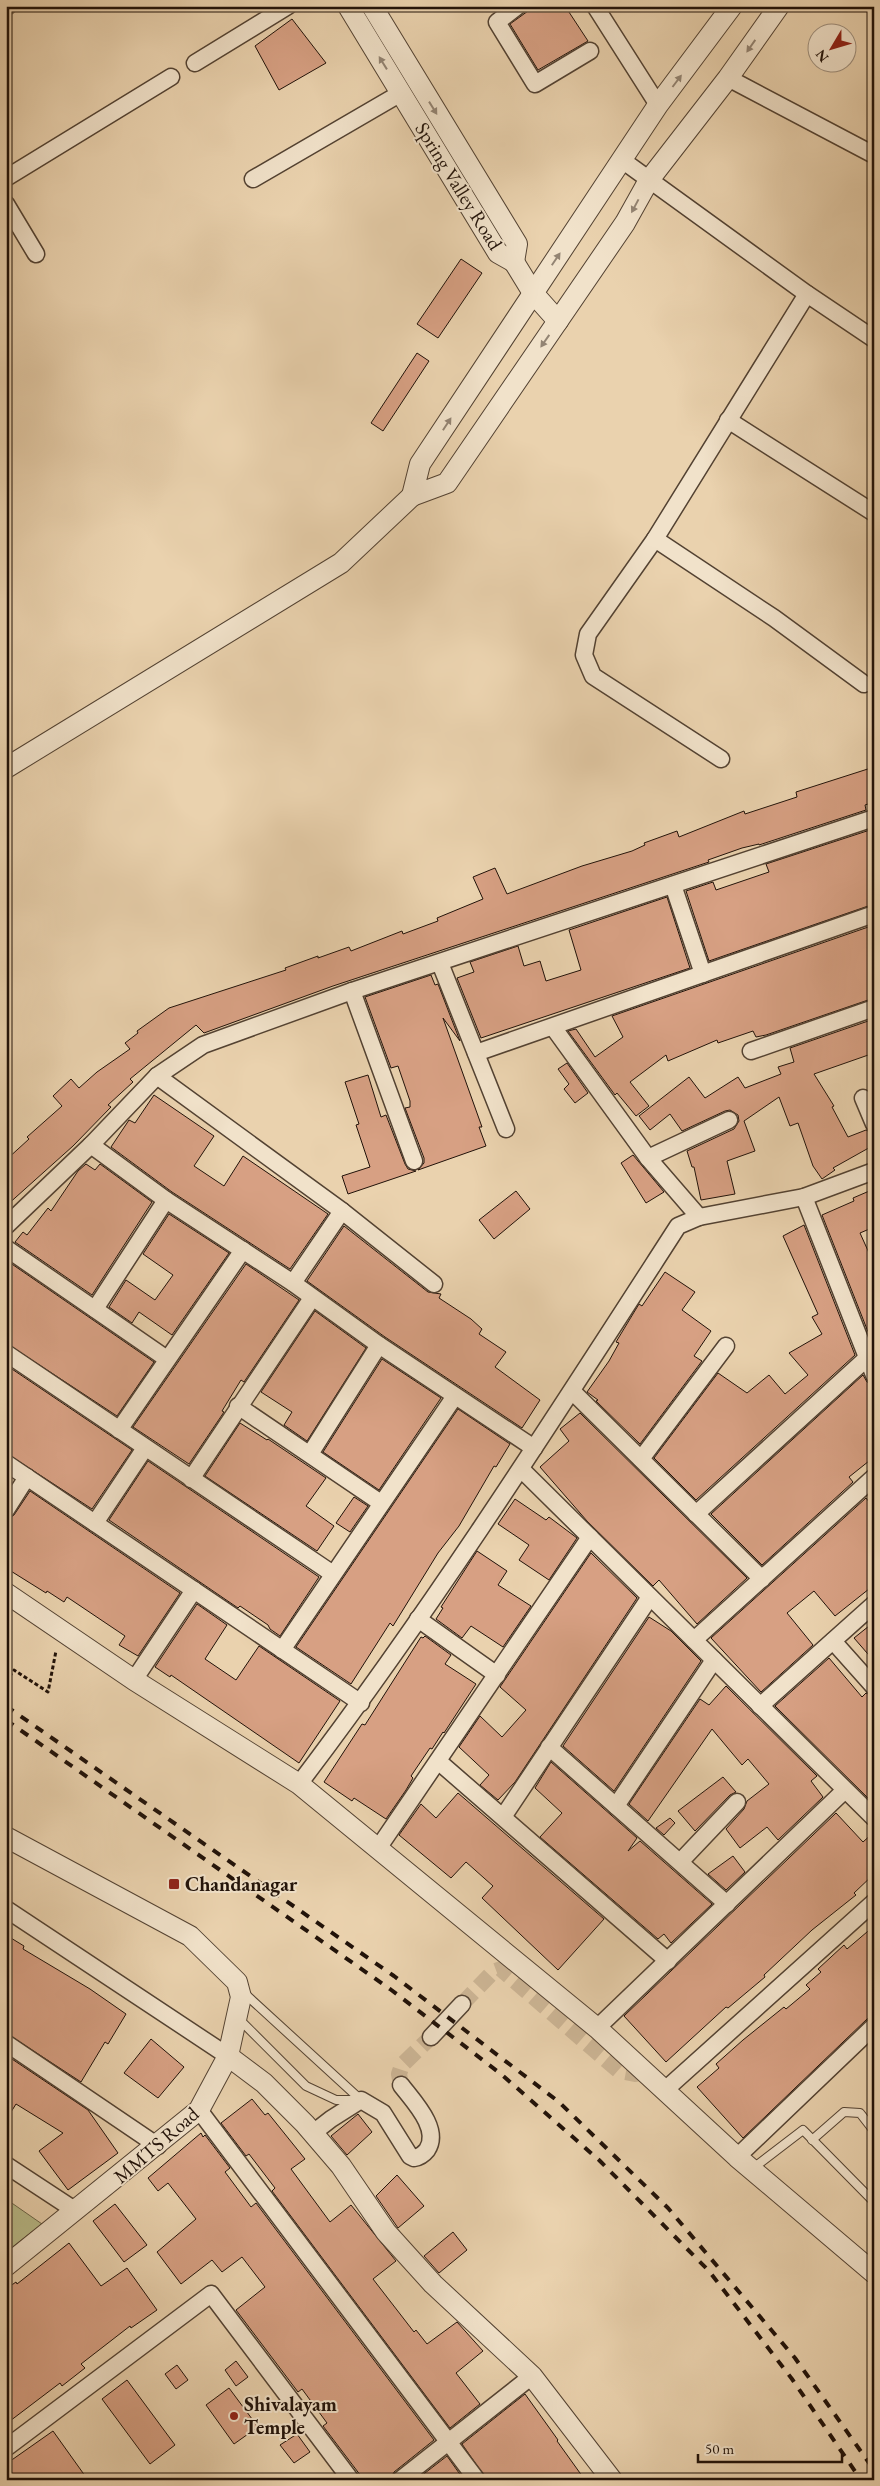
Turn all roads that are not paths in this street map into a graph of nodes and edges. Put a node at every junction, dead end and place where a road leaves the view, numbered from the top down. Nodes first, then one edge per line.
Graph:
1 (288, 6) edge
2 (348, 6) edge
3 (372, 6) edge
4 (518, 6) edge
5 (595, 6) edge
6 (732, 6) edge
7 (779, 6) edge
8 (590, 51) dead end
9 (195, 63) dead end
10 (171, 77) dead end
11 (728, 78) junction
12 (402, 94) junction
13 (658, 106) junction
14 (874, 155) edge
15 (622, 160) junction
16 (6, 178) edge
17 (253, 179) dead end
18 (649, 180) junction
19 (6, 204) edge
20 (36, 254) dead end
21 (514, 262) junction
22 (533, 293) junction
23 (807, 294) junction
24 (558, 322) junction
25 (874, 339) edge
26 (728, 420) junction
27 (412, 496) junction
28 (874, 513) edge
29 (655, 539) junction
30 (864, 684) dead end
31 (721, 759) dead end
32 (6, 768) edge
33 (874, 818) edge
34 (673, 885) junction
35 (874, 914) edge
36 (440, 963) junction
37 (703, 974) junction
38 (352, 991) junction
39 (874, 1008) edge
40 (553, 1027) junction
41 (751, 1051) dead end
42 (476, 1053) junction
43 (157, 1076) junction
44 (863, 1098) dead end
45 (729, 1120) dead end
46 (874, 1124) edge
47 (506, 1129) dead end
48 (91, 1145) junction
49 (648, 1158) junction
50 (414, 1161) dead end
51 (874, 1171) edge
52 (804, 1197) junction
53 (166, 1200) junction
54 (342, 1211) junction
55 (699, 1217) junction
56 (6, 1226) edge
57 (6, 1248) edge
58 (243, 1250) junction
59 (293, 1283) junction
60 (434, 1284) dead end
61 (312, 1298) junction
62 (95, 1309) junction
63 (379, 1345) junction
64 (726, 1346) dead end
65 (6, 1354) edge
66 (867, 1358) junction
67 (167, 1359) junction
68 (874, 1375) edge
69 (572, 1390) junction
70 (455, 1396) junction
71 (238, 1406) junction
72 (119, 1430) junction
73 (145, 1448) junction
74 (534, 1448) junction
75 (310, 1454) junction
76 (641, 1459) junction
77 (6, 1463) edge
78 (521, 1469) junction
79 (27, 1477) junction
80 (874, 1477) edge
81 (191, 1479) junction
82 (381, 1504) junction
83 (6, 1510) edge
84 (696, 1514) junction
85 (94, 1523) junction
86 (590, 1537) junction
87 (333, 1574) junction
88 (762, 1578) junction
89 (194, 1590) junction
90 (6, 1593) edge
91 (650, 1597) junction
92 (874, 1604) edge
93 (418, 1619) junction
94 (694, 1640) junction
95 (832, 1641) junction
96 (282, 1650) junction
97 (714, 1660) junction
98 (497, 1676) junction
99 (134, 1680) junction
100 (874, 1687) edge
101 (361, 1703) junction
102 (760, 1706) junction
103 (549, 1747) junction
104 (438, 1761) junction
105 (300, 1784) junction
106 (845, 1790) junction
107 (737, 1802) dead end
108 (616, 1806) junction
109 (502, 1817) junction
110 (874, 1818) edge
111 (6, 1837) edge
112 (379, 1847) junction
113 (680, 1862) junction
114 (874, 1902) edge
115 (727, 1904) junction
116 (6, 1909) edge
117 (668, 1961) junction
118 (239, 1986) junction
119 (462, 2004) tunnel mouth
120 (236, 2017) junction
121 (874, 2026) edge
122 (597, 2028) junction
123 (431, 2036) tunnel mouth
124 (6, 2043) edge
125 (228, 2056) junction
126 (401, 2085) dead end
127 (665, 2090) junction
128 (361, 2100) junction
129 (199, 2110) junction
130 (874, 2131) edge
131 (313, 2133) junction
132 (812, 2140) junction
133 (158, 2146) junction
134 (745, 2163) junction
135 (6, 2165) edge
136 (874, 2202) edge
137 (76, 2212) junction
138 (6, 2266) edge
139 (874, 2274) edge
140 (532, 2376) junction
141 (448, 2442) junction
142 (6, 2448) edge
143 (351, 2480) edge
144 (400, 2480) edge
145 (477, 2480) edge
146 (612, 2480) edge

1 - 9 street
12 -> 2 street, Spring Valley Road
3 -> 21 street, Spring Valley Road
4 - 8 street
5 - 13 street
13 -> 6 street
7 -> 11 street
10 - 16 street
11 - 14 street
11 - 18 street
12 - 17 street
12 - 21 street, Spring Valley Road
13 - 15 street
15 - 18 street
22 -> 15 street
18 - 23 street
18 -> 24 street
19 - 20 street
21 - 22 street
22 - 24 street
27 -> 22 street
23 - 25 street
23 - 26 street
24 -> 27 street
26 - 28 street
26 - 29 street
27 - 32 street
29 - 30 street
29 - 31 street
33 - 34 street
34 - 36 street
34 - 37 street
35 - 37 street
36 - 38 street
36 - 42 street
37 - 40 street
38 - 43 street
38 - 50 street
39 - 41 street
40 - 42 street
40 - 49 street
42 - 47 street
43 - 48 street
43 - 54 street
44 - 46 street
45 - 49 street
48 - 53 street
48 - 56 street
49 - 55 street
51 - 52 street
52 - 55 street
52 - 66 street
53 - 58 street
53 - 62 street
54 - 59 street
54 - 60 street
55 - 69 street
57 - 62 street
58 - 59 street
58 - 67 street
59 - 61 street
61 - 63 street
61 - 71 street
62 - 67 street
63 - 70 street
63 - 75 street
64 - 76 street
65 - 72 street
66 - 68 street
66 - 84 street
67 - 72 street
69 - 74 street
69 - 76 street
70 - 74 street
70 - 82 street
71 - 75 street
71 - 81 street
72 - 73 street
73 - 81 street
73 - 85 street
74 - 78 street
75 - 82 street
76 - 84 street
77 - 79 street
78 - 86 street
78 - 93 street
79 - 83 street
79 - 85 street
80 - 88 street
81 - 87 street
82 - 87 street
84 - 88 street
85 - 89 street
86 - 91 street
86 - 98 street
87 - 96 street
88 - 94 street
89 - 96 street
89 - 99 street
90 - 99 street
91 - 94 street
91 - 103 street
92 - 95 street
93 - 98 street
93 - 101 street
94 - 97 street
95 - 100 street
95 - 102 street
96 - 101 street
97 - 102 street
97 - 108 street
98 - 104 street
99 - 105 street
101 - 105 street
102 - 106 street
103 - 108 street
103 - 109 street
104 - 109 street
104 - 112 street
105 - 112 street
106 - 110 street
106 - 115 street
107 - 113 street
108 - 113 street
109 - 117 street
111 - 118 street
112 - 122 street
113 - 115 street
114 - 127 street
115 - 117 street
116 - 125 street
117 - 122 street
118 - 120 street, MMTS Road
118 - 128 lane
119 - 123 street
120 - 125 street, MMTS Road
120 - 128 lane
121 - 134 street
122 - 127 street
124 - 133 street
125 - 129 street, MMTS Road
125 - 131 street
126 - 128 street
127 - 134 street
128 - 131 street
129 - 133 street, MMTS Road
129 - 141 street
130 - 132 lane
131 - 140 street
132 - 134 lane
132 - 136 lane
133 - 137 street, MMTS Road
134 - 139 street
135 - 137 street
137 - 138 street, MMTS Road
140 - 141 street
140 - 146 street
141 - 144 street
141 - 145 street
142 - 143 street

